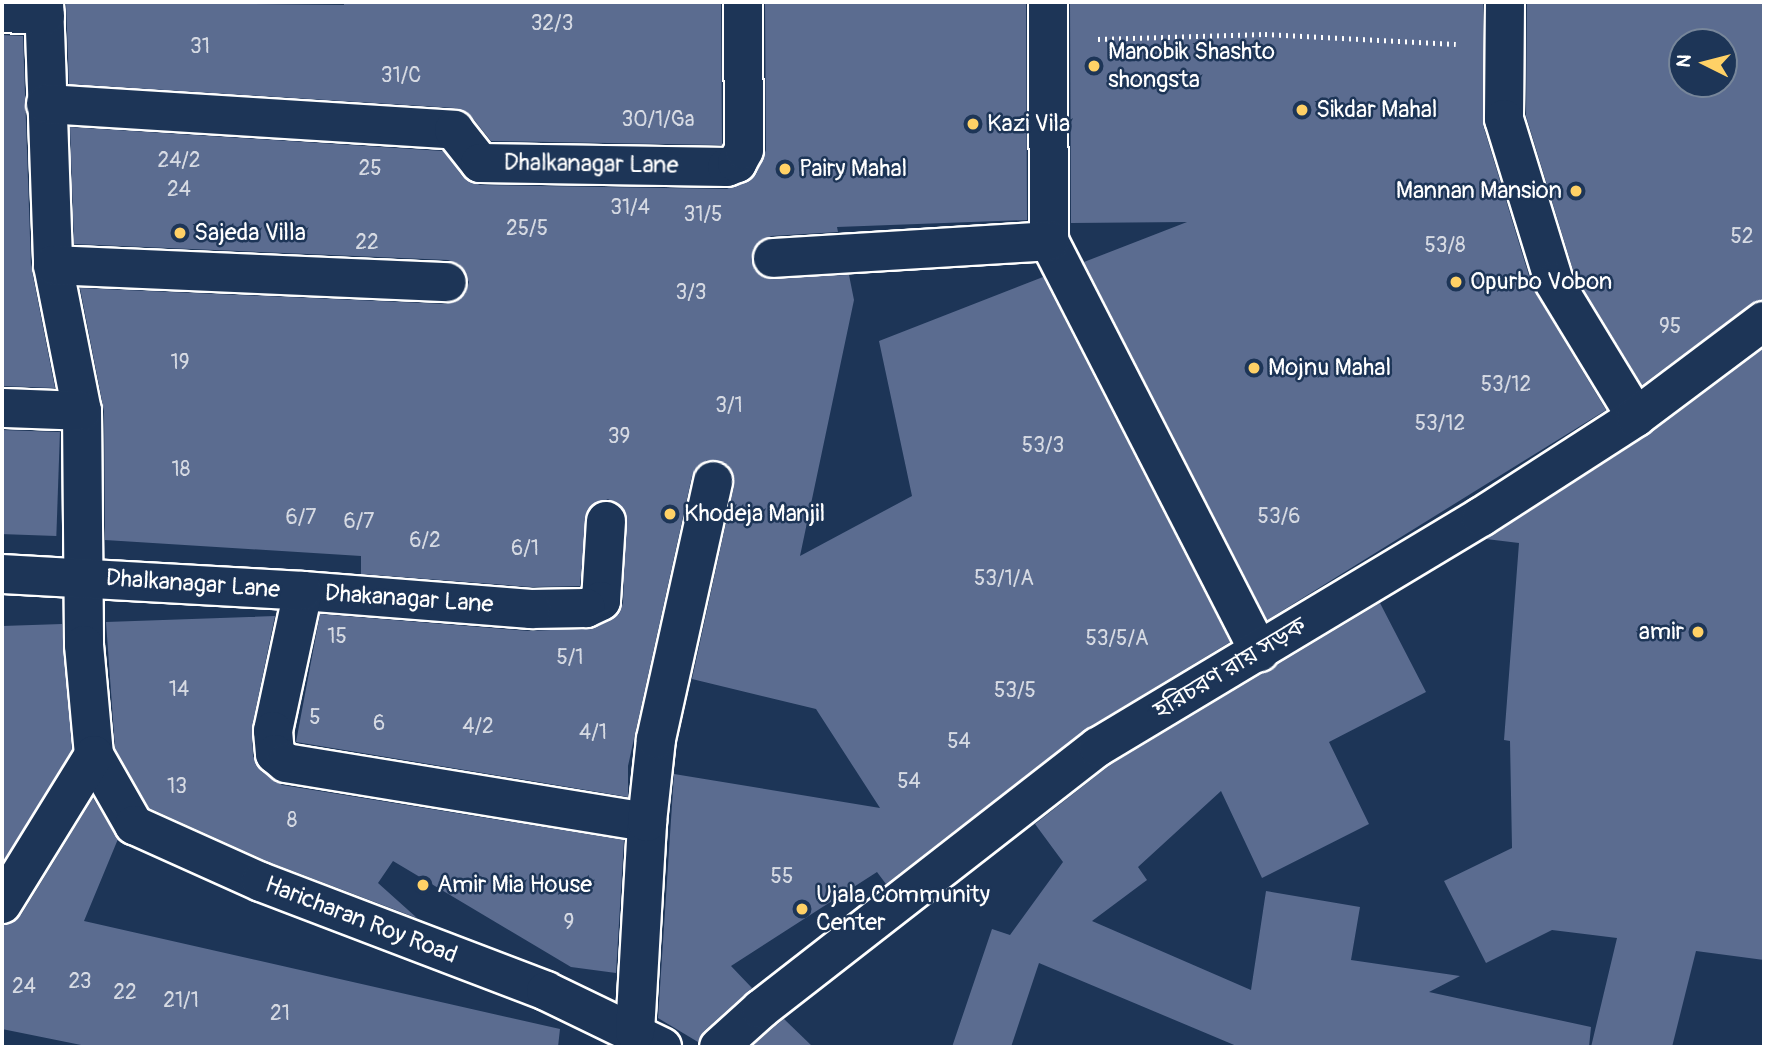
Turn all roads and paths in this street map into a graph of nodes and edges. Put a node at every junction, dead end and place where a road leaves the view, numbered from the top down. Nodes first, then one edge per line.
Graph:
1 (743, 2) edge
2 (1048, 2) edge
3 (1505, 2) edge
4 (45, 8) edge
5 (2, 13) edge
6 (1048, 40) junction
7 (1505, 46) junction
8 (46, 104) junction
9 (1049, 241) junction
10 (773, 258) dead end
11 (53, 265) junction
12 (447, 282) dead end
13 (1764, 321) edge
14 (2, 408) edge
15 (82, 411) junction
16 (1636, 417) junction
17 (713, 481) dead end
18 (606, 521) dead end
19 (2, 574) edge
20 (83, 577) junction
21 (303, 591) junction
22 (1259, 652) junction
23 (94, 755) junction
24 (647, 822) junction
25 (2, 904) edge
26 (648, 1039) edge
27 (719, 1047) edge

1 - 8 street, Dhalkanagar Lane
2 - 6 street
3 - 7 street
4 - 5 street
4 - 8 street, Dhalkanagar Lane
6 - 7 path
6 - 9 street
7 - 16 street
8 - 11 street, Dhalkanagar Lane
9 - 10 street
9 - 22 street
11 - 12 street
11 - 15 street, Dhalkanagar Lane
13 - 16 street, হরিচরণ রায় সড়ক
14 - 15 street
15 - 20 street, Dhalkanagar Lane
16 - 22 street, হরিচরণ রায় সড়ক
17 - 24 street
18 - 21 street, Dhakanagar Lane
19 - 20 street
20 - 21 street, Dhalkanagar Lane
20 - 23 street, Dhalkanagar Lane
21 - 24 street, Dhakanagar Lane
22 - 27 street, হরিচরণ রায় সড়ক
23 - 25 street
23 - 26 street, Haricharan Roy Road
24 - 26 street

